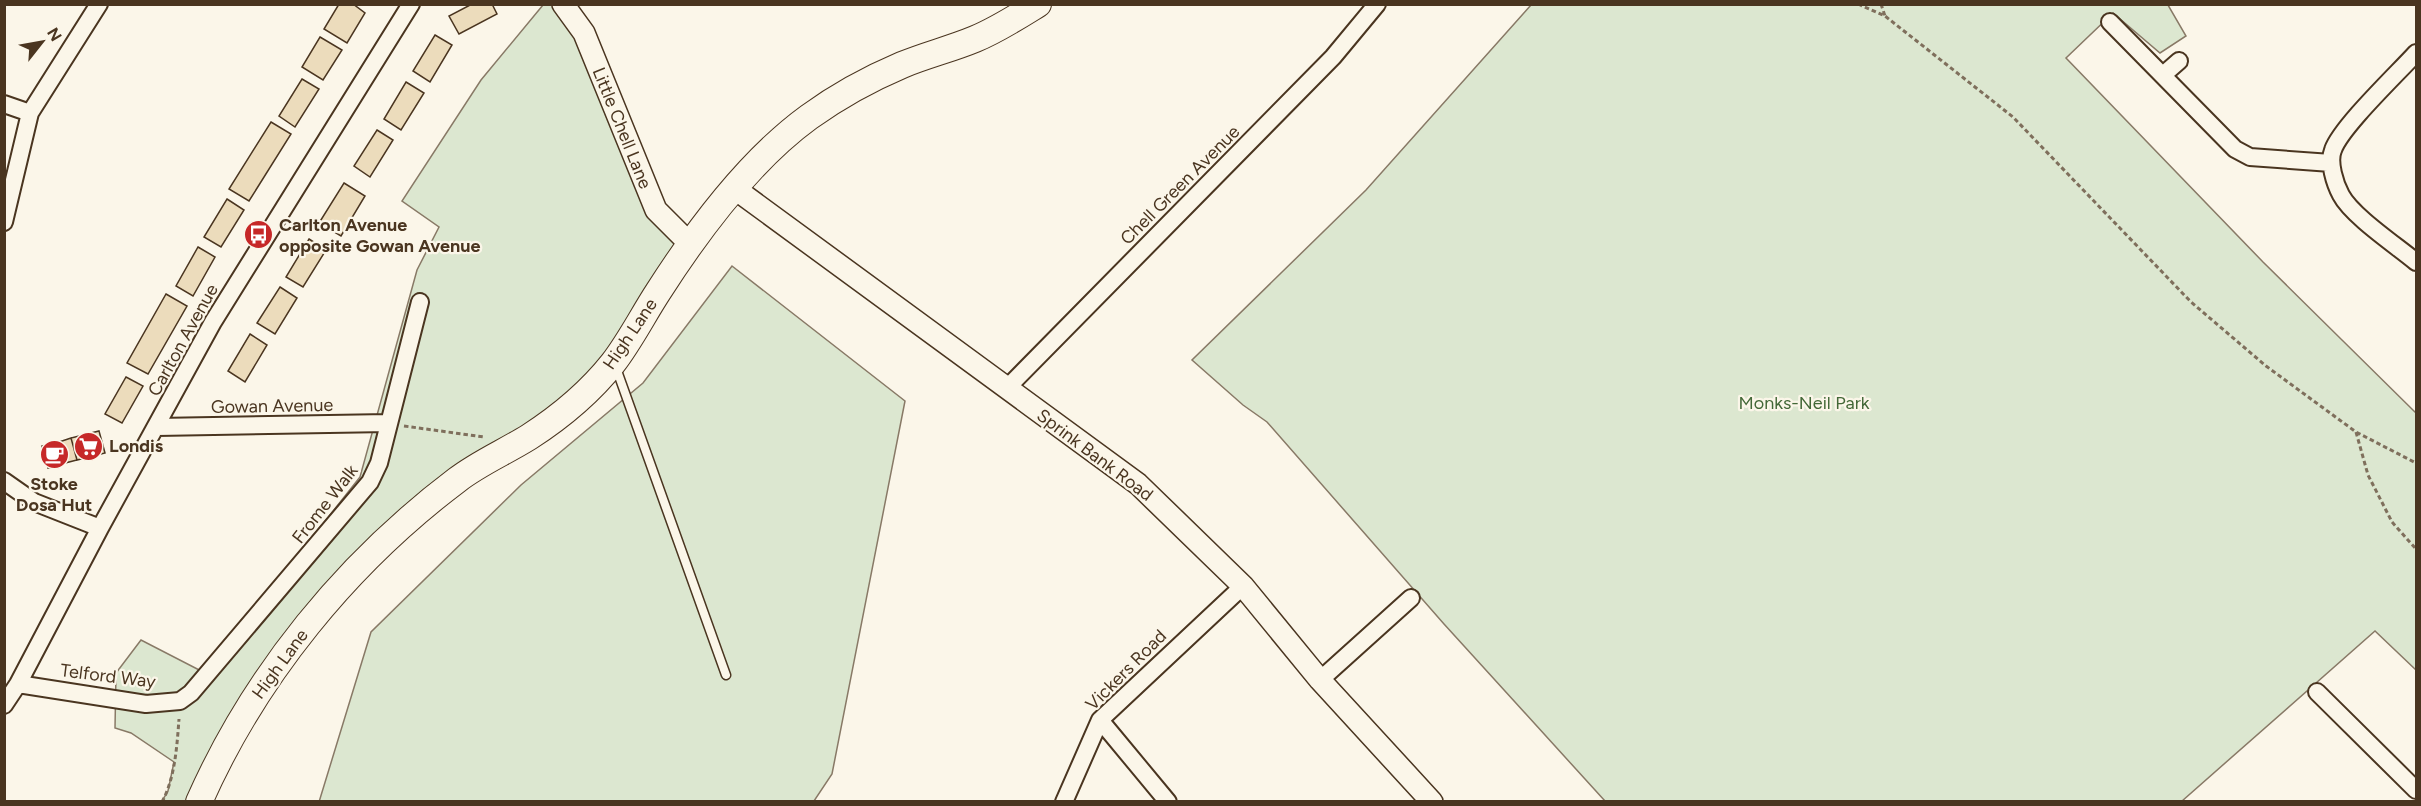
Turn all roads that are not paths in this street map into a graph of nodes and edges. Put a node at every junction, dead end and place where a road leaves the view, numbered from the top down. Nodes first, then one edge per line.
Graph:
1 (99, 4) edge
2 (411, 4) edge
3 (563, 4) edge
4 (1038, 4) edge
5 (1377, 4) edge
6 (2110, 22) dead end
7 (2416, 53) edge
8 (2179, 61) dead end
9 (2163, 75) junction
10 (4, 104) edge
11 (30, 113) junction
12 (2331, 163) junction
13 (734, 188) junction
14 (4, 222) edge
15 (691, 245) junction
16 (2416, 262) edge
17 (420, 302) dead end
18 (614, 362) junction
19 (1006, 389) junction
20 (388, 423) junction
21 (157, 427) junction
22 (4, 481) edge
23 (100, 528) junction
24 (1243, 586) junction
25 (1411, 598) dead end
26 (726, 675) dead end
27 (1320, 680) junction
28 (18, 684) junction
29 (2317, 692) dead end
30 (186, 697) joint
31 (4, 705) edge
32 (1100, 720) junction
33 (2416, 790) edge
34 (199, 801) edge
35 (1064, 801) edge
36 (1168, 801) edge
37 (1432, 801) edge

1 - 11 street
2 - 21 street, Carlton Avenue
3 - 15 street, Little Chell Lane
4 - 13 main road, High Lane
5 - 19 street, Chell Green Avenue
6 - 9 street
7 - 12 street
8 - 9 street
9 - 12 street
10 - 11 street
11 - 14 street
12 - 16 street
13 - 15 main road, High Lane
13 - 19 street, Sprink Bank Road
15 - 18 main road, High Lane
17 - 20 street, Frome Walk
18 - 26 lane
18 - 34 main road, High Lane
19 - 24 street, Sprink Bank Road
20 - 21 street, Gowan Avenue
20 - 30 street, Frome Walk
21 - 23 street, Carlton Avenue
22 - 23 street
23 - 28 street, Carlton Avenue
24 - 27 street, Sprink Bank Road
24 - 32 street, Vickers Road
25 - 27 street
27 - 37 street, Sprink Bank Road
28 - 30 street, Telford Way
28 - 31 street, Carlton Avenue
29 - 33 street
32 - 35 street, Vickers Road
32 - 36 street

